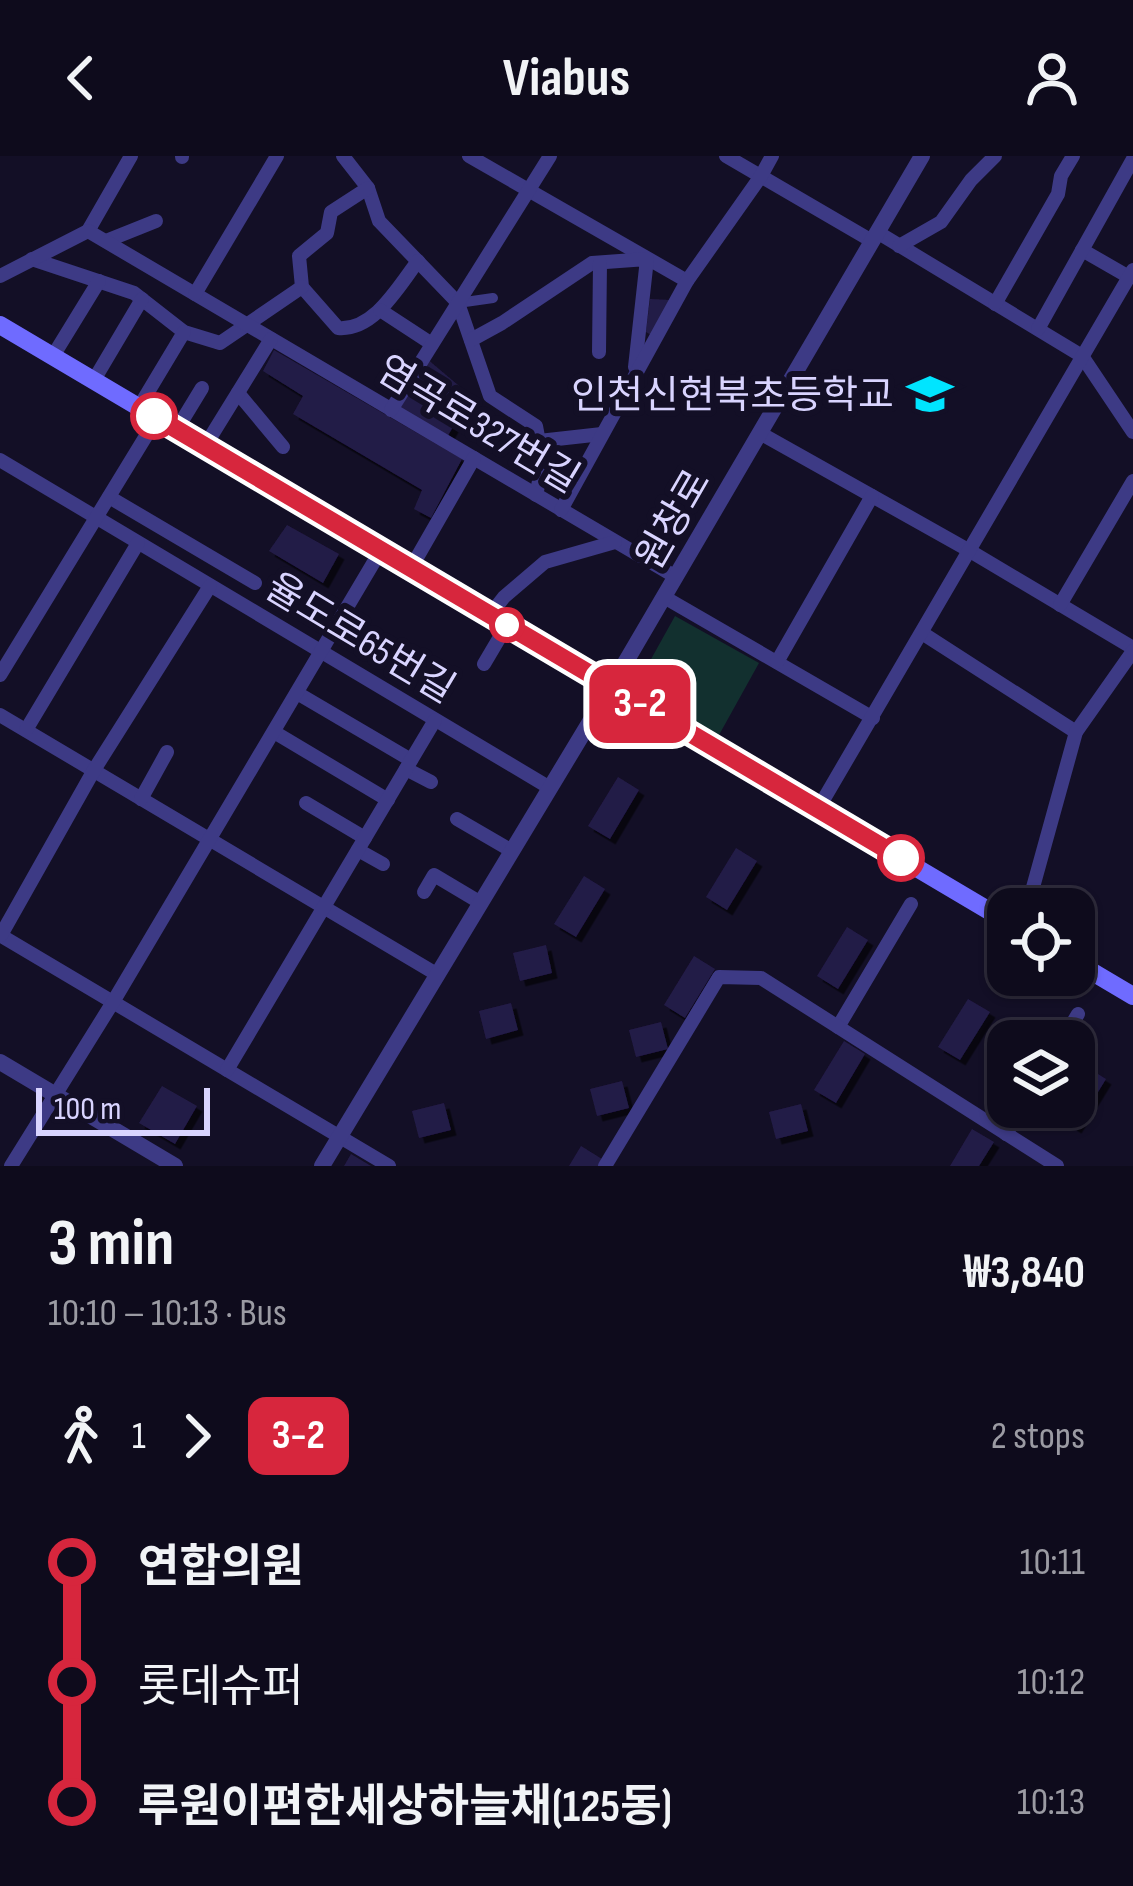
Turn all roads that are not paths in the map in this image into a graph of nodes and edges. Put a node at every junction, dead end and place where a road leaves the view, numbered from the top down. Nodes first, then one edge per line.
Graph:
1 (131, 156) edge
2 (278, 156) edge
3 (343, 156) edge
4 (469, 156) edge
5 (550, 156) edge
6 (726, 156) edge
7 (772, 156) edge
8 (922, 156) edge
9 (994, 156) edge
10 (1073, 156) edge
11 (1133, 159) edge
12 (761, 176) junction
13 (368, 188) junction
14 (527, 191) junction
15 (156, 221) dead end
16 (88, 231) junction
17 (874, 237) junction
18 (106, 242) junction
19 (899, 246) junction
20 (1082, 250) junction
21 (32, 259) junction
22 (646, 259) junction
23 (418, 261) junction
24 (600, 263) junction
25 (1132, 272) edge
26 (0, 276) edge
27 (99, 281) junction
28 (687, 281) junction
29 (302, 287) junction
30 (195, 294) junction
31 (493, 298) dead end
32 (142, 299) junction
33 (458, 303) junction
34 (995, 304) junction
35 (380, 310) junction
36 (0, 325) edge
37 (249, 326) junction
38 (1038, 329) junction
39 (184, 332) junction
40 (271, 339) junction
41 (472, 340) junction
42 (432, 344) junction
43 (599, 352) dead end
44 (53, 356) junction
45 (1082, 356) junction
46 (634, 376) junction
47 (94, 380) junction
48 (202, 388) dead end
49 (238, 393) junction
50 (391, 410) junction
51 (148, 412) junction
52 (176, 429) junction
53 (1133, 432) edge
54 (760, 433) junction
55 (602, 434) junction
56 (538, 441) junction
57 (205, 446) junction
58 (283, 447) dead end
59 (474, 458) junction
60 (0, 460) edge
61 (1133, 481) edge
62 (536, 495) junction
63 (872, 496) junction
64 (109, 497) junction
65 (561, 510) junction
66 (96, 518) junction
67 (615, 542) junction
68 (138, 543) junction
69 (381, 550) junction
70 (970, 551) junction
71 (411, 568) junction
72 (676, 578) junction
73 (255, 583) dead end
74 (210, 586) junction
75 (664, 597) junction
76 (1060, 605) junction
77 (498, 620) junction
78 (922, 633) junction
79 (1133, 650) edge
80 (321, 652) junction
81 (777, 662) junction
82 (484, 664) dead end
83 (0, 675) edge
84 (611, 687) junction
85 (296, 694) junction
86 (0, 715) edge
87 (873, 718) junction
88 (435, 720) junction
89 (26, 730) junction
90 (274, 732) junction
91 (1076, 732) junction
92 (167, 752) dead end
93 (409, 764) junction
94 (94, 770) junction
95 (431, 782) dead end
96 (550, 788) junction
97 (141, 799) junction
98 (388, 800) junction
99 (306, 803) dead end
100 (818, 809) junction
101 (458, 819) dead end
102 (210, 839) junction
103 (362, 844) junction
104 (512, 851) junction
105 (383, 864) dead end
106 (1034, 888) edge
107 (424, 892) dead end
108 (481, 903) junction
109 (910, 904) dead end
110 (324, 907) junction
111 (987, 910) edge
112 (1, 935) edge
113 (1095, 973) edge
114 (438, 975) junction
115 (1133, 996) edge
116 (113, 1002) junction
117 (1078, 1014) dead end
118 (1074, 1020) edge
119 (838, 1028) junction
120 (0, 1062) edge
121 (227, 1070) junction
122 (55, 1094) junction
123 (1010, 1128) edge
124 (1006, 1134) junction
125 (340, 1137) junction
126 (11, 1166) edge
127 (175, 1166) edge
128 (322, 1166) edge
129 (389, 1166) edge
130 (605, 1166) edge
131 (1057, 1166) edge

1 - 16 street
2 - 30 street
3 - 13 street
4 - 14 street
5 - 14 street
6 - 12 street
7 - 12 street
8 - 17 street, 원창로
9 - 19 street
10 - 34 street
11 - 20 street
12 - 17 street
12 - 28 street
13 - 23 street
13 - 29 street
14 - 22 street
14 - 33 street
15 - 18 street
16 - 18 street, 염곡로327번길
16 - 21 street
17 - 19 street
17 - 54 street, 원창로
18 - 30 street, 염곡로327번길
19 - 34 street
20 - 25 street
20 - 38 street
21 - 26 street
21 - 27 street
22 - 24 street
22 - 28 street
22 - 46 street
23 - 33 street
23 - 35 street
24 - 41 street
24 - 43 street
25 - 45 street
27 - 32 street
27 - 44 street
28 - 46 street
29 - 35 street
29 - 37 street
30 - 37 street, 염곡로327번길
31 - 33 street
32 - 39 street
32 - 47 street
33 - 41 street
33 - 42 street
34 - 38 street
35 - 42 street
36 - 44 main road
37 - 39 street
37 - 40 street, 염곡로327번길
38 - 45 street
39 - 51 street
40 - 49 street
40 - 50 street, 염곡로327번길
41 - 56 street
42 - 50 street
44 - 47 main road
45 - 53 street
45 - 70 street
46 - 55 street
47 - 51 main road
48 - 52 street
49 - 57 street
49 - 58 street
50 - 59 street, 염곡로327번길
51 - 52 main road
51 - 64 street
52 - 57 main road
54 - 63 street
54 - 72 street, 원창로
55 - 56 street
55 - 65 street
56 - 62 street
57 - 69 main road
59 - 62 street, 염곡로327번길
59 - 71 street
60 - 66 street, 율도로65번길
61 - 76 street
62 - 65 street, 염곡로327번길
63 - 70 street
63 - 81 street
64 - 66 street
64 - 73 street
65 - 67 street, 염곡로327번길
66 - 68 street, 율도로65번길
66 - 83 street
67 - 72 street, 염곡로327번길
67 - 77 street
68 - 74 street, 율도로65번길
68 - 89 street
69 - 71 main road
69 - 80 street
70 - 76 street
70 - 78 street
71 - 77 main road
72 - 75 street, 원창로
74 - 80 street, 율도로65번길
74 - 94 street
75 - 81 street
75 - 84 street, 원창로
76 - 79 street
77 - 82 street
77 - 84 main road
78 - 87 street
78 - 91 street
79 - 91 street
80 - 85 street
80 - 88 street, 율도로65번길
81 - 87 street
84 - 96 street, 원창로
84 - 100 main road
85 - 90 street
85 - 93 street
86 - 89 street
87 - 100 street
88 - 93 street
88 - 96 street, 율도로65번길
89 - 94 street
90 - 98 street
90 - 102 street
91 - 106 street
92 - 97 street
93 - 95 street
93 - 98 street
94 - 97 street
94 - 112 street
96 - 104 street, 원창로
97 - 102 street
98 - 103 street
99 - 103 street
100 - 111 main road
101 - 104 street
102 - 110 street
102 - 116 street
103 - 105 street
103 - 110 street
104 - 108 street, 원창로
107 - 108 street
108 - 114 street, 원창로
109 - 119 street
110 - 114 street
110 - 121 street
112 - 116 street
113 - 115 main road
114 - 125 street, 원창로
116 - 121 street
116 - 122 street
117 - 118 street
119 - 124 street
119 - 130 street
120 - 122 street
121 - 125 street
122 - 126 street
122 - 127 street
123 - 124 street
124 - 131 street
125 - 128 street, 원창로
125 - 129 street

